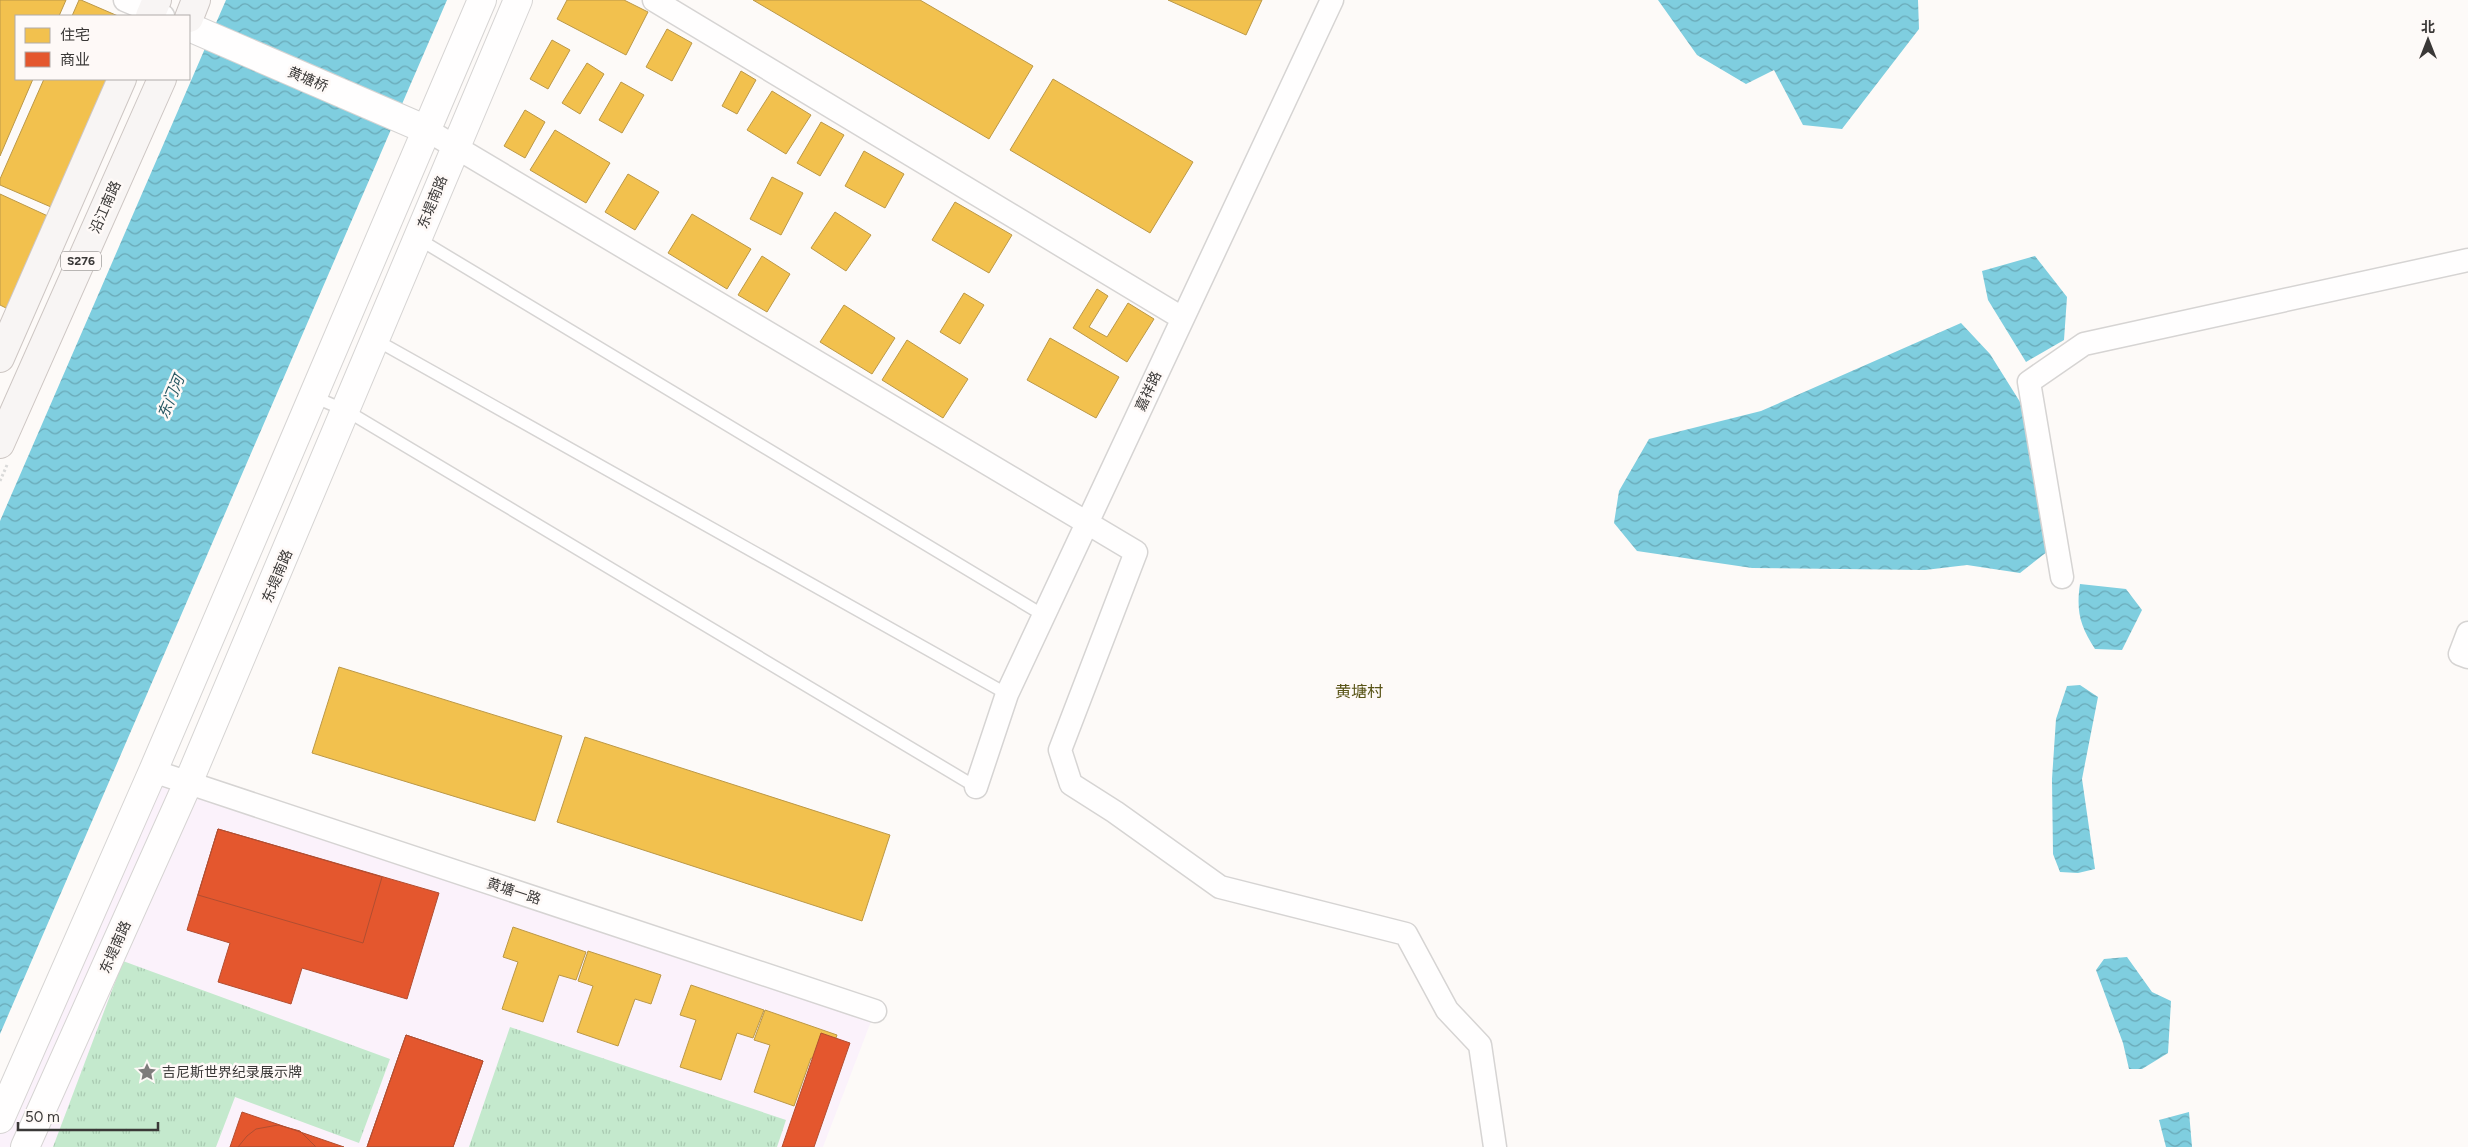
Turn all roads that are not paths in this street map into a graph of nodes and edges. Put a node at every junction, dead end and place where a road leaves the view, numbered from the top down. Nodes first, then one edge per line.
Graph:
1 (125, 0) edge
2 (196, 0) edge
3 (482, 0) edge
4 (518, 0) edge
5 (654, 0) edge
6 (1332, 0) edge
7 (155, 11) edge
8 (190, 15) edge
9 (190, 28) edge
10 (122, 80) edge
11 (162, 80) edge
12 (427, 130) junction
13 (455, 147) junction
14 (417, 238) junction
15 (2468, 260) edge
16 (1182, 318) junction
17 (376, 340) junction
18 (0, 358) edge
19 (312, 395) junction
20 (347, 411) junction
21 (0, 444) edge
22 (1086, 522) junction
23 (2062, 577) dead end
24 (1043, 615) junction
25 (2468, 633) edge
26 (2464, 655) edge
27 (1007, 694) junction
28 (152, 771) junction
29 (188, 783) junction
30 (976, 786) joint
31 (876, 1011) dead end
32 (0, 1119) edge
33 (25, 1147) edge
34 (1495, 1147) edge

1 - 7 street
2 - 8 main road
3 - 12 main road
4 - 13 main road, 东堤南路
5 - 16 street
6 - 16 street, 嘉祥路
9 - 12 main road, 黄塘桥
10 - 18 main road, S276
11 - 21 main road, 沿江南路 / S276
12 - 13 street
12 - 19 main road
13 - 14 main road, 东堤南路
13 - 22 street
14 - 17 main road, 东堤南路
14 - 24 lane
15 - 23 street
16 - 22 street, 嘉祥路
17 - 20 main road, 东堤南路
17 - 27 lane
19 - 20 lane
19 - 28 main road
20 - 29 main road, 东堤南路
20 - 30 lane
22 - 24 street, 嘉祥路
22 - 34 street
24 - 27 street, 嘉祥路
25 - 26 street
27 - 30 street, 嘉祥路
28 - 29 street, 黄塘一路
28 - 32 main road
29 - 31 street, 黄塘一路
29 - 33 main road, 东堤南路

